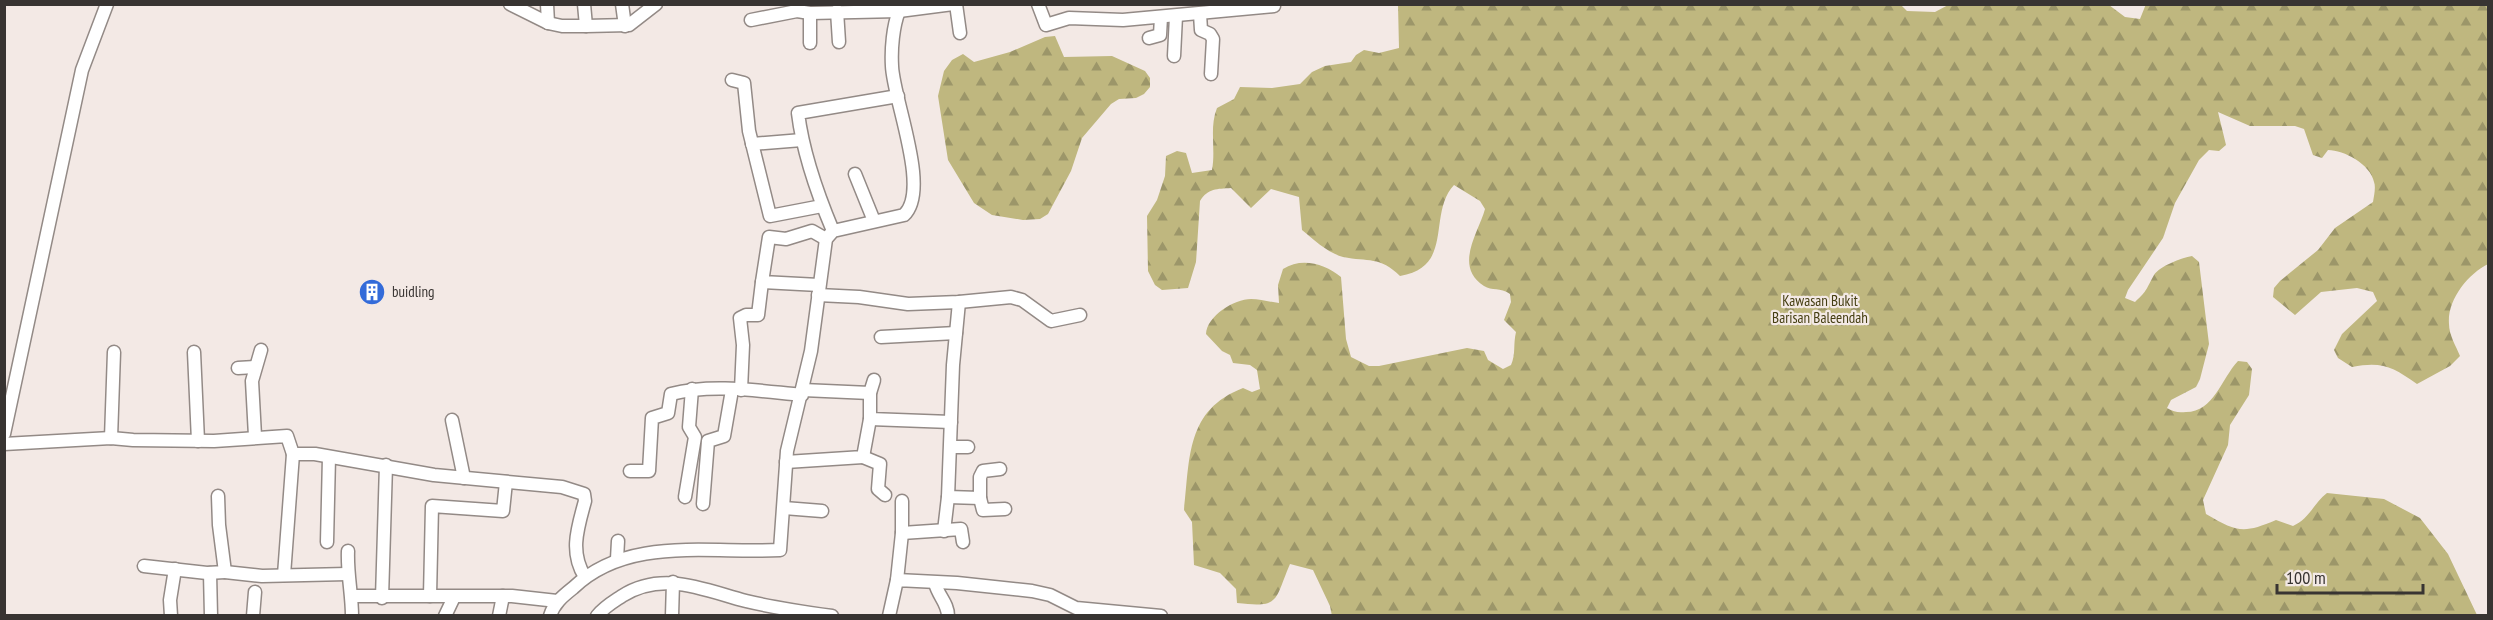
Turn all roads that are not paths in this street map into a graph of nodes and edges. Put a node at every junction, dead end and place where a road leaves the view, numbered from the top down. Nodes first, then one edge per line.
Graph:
1 (107, 4) edge
2 (547, 4) edge
3 (584, 4) edge
4 (622, 4) edge
5 (656, 4) edge
6 (955, 4) edge
7 (1038, 4) edge
8 (514, 5) edge
9 (1274, 6) edge
10 (897, 8) edge
11 (837, 11) junction
12 (810, 13) junction
13 (1200, 14) junction
14 (1176, 16) junction
15 (1161, 17) junction
16 (751, 20) dead end
17 (548, 23) junction
18 (586, 26) junction
19 (625, 26) junction
20 (960, 33) dead end
21 (1149, 38) dead end
22 (838, 42) dead end
23 (810, 43) dead end
24 (1174, 56) dead end
25 (1211, 74) dead end
26 (732, 80) dead end
27 (898, 96) junction
28 (802, 140) junction
29 (752, 144) junction
30 (855, 174) dead end
31 (822, 206) junction
32 (770, 216) junction
33 (874, 221) junction
34 (829, 235) junction
35 (769, 237) junction
36 (762, 282) junction
37 (819, 290) junction
38 (959, 302) junction
39 (1080, 315) dead end
40 (956, 333) junction
41 (881, 337) dead end
42 (261, 350) dead end
43 (114, 352) dead end
44 (194, 352) dead end
45 (255, 367) junction
46 (238, 368) dead end
47 (874, 380) dead end
48 (692, 389) junction
49 (736, 390) junction
50 (802, 392) junction
51 (870, 393) junction
52 (870, 419) junction
53 (452, 420) dead end
54 (951, 422) junction
55 (4, 434) edge
56 (255, 436) junction
57 (111, 438) junction
58 (198, 441) junction
59 (4, 444) edge
60 (951, 447) junction
61 (968, 447) dead end
62 (292, 454) junction
63 (329, 457) junction
64 (863, 457) junction
65 (786, 462) junction
66 (386, 465) junction
67 (1000, 469) dead end
68 (630, 471) dead end
69 (464, 478) junction
70 (506, 482) junction
71 (885, 495) dead end
72 (218, 496) dead end
73 (685, 497) dead end
74 (948, 497) junction
75 (980, 498) junction
76 (902, 501) dead end
77 (703, 504) dead end
78 (784, 508) junction
79 (1005, 509) dead end
80 (822, 511) dead end
81 (944, 531) junction
82 (902, 533) junction
83 (618, 541) dead end
84 (327, 542) dead end
85 (963, 542) dead end
86 (348, 551) dead end
87 (617, 559) junction
88 (144, 566) dead end
89 (176, 569) junction
90 (225, 572) junction
91 (210, 573) junction
92 (347, 574) junction
93 (284, 575) junction
94 (585, 577) junction
95 (897, 580) junction
96 (673, 582) junction
97 (935, 583) junction
98 (255, 592) dead end
99 (352, 596) junction
100 (430, 596) junction
101 (503, 596) junction
102 (454, 597) junction
103 (382, 598) junction
104 (557, 601) junction
105 (171, 615) edge
106 (211, 615) edge
107 (253, 615) edge
108 (352, 615) edge
109 (445, 615) edge
110 (499, 615) edge
111 (550, 615) edge
112 (597, 615) edge
113 (672, 615) edge
114 (832, 615) edge
115 (889, 615) edge
116 (948, 615) edge
117 (1161, 615) edge

1 - 55 street
2 - 17 street
3 - 18 street
4 - 19 street
5 - 19 street
6 - 10 street
6 - 20 street
7 - 15 street
8 - 17 street
9 - 13 street
10 - 11 street
10 - 27 street
11 - 12 street
11 - 22 street
12 - 16 street
12 - 23 street
13 - 14 street
13 - 25 street
14 - 15 street
14 - 24 street
15 - 21 street
17 - 18 street
18 - 19 street
26 - 29 street
27 - 28 street
27 - 33 street
28 - 29 street
28 - 31 street
29 - 32 street
30 - 33 street
31 - 32 street
31 - 34 street
32 - 35 street
33 - 34 street
34 - 35 street
34 - 37 street
35 - 36 street
36 - 37 street
36 - 49 street
37 - 38 street
37 - 50 street
38 - 39 street
38 - 40 street
40 - 41 street
40 - 54 street
42 - 45 street
43 - 57 street
44 - 58 street
45 - 46 street
45 - 56 street
47 - 51 street
48 - 49 street
48 - 68 street
48 - 73 street
49 - 50 street
49 - 77 street
50 - 51 street
50 - 65 street
51 - 52 street
52 - 54 street
52 - 64 street
53 - 69 street
54 - 60 street
56 - 58 street
56 - 62 street
57 - 58 street
57 - 59 street
60 - 61 street
60 - 74 street
62 - 63 street
62 - 93 street
63 - 66 street
63 - 84 street
64 - 65 street
64 - 71 street
65 - 78 street
66 - 69 street
66 - 103 street
67 - 75 street
69 - 70 street
70 - 94 street
70 - 100 street
72 - 90 street
74 - 75 street
74 - 81 street
75 - 79 street
76 - 82 street
78 - 80 street
78 - 87 street
81 - 82 street
81 - 85 street
82 - 95 street
83 - 87 street
86 - 92 street
87 - 94 street
88 - 89 street
89 - 91 street
89 - 105 street
90 - 91 street
90 - 93 street
91 - 106 street
92 - 93 street
92 - 99 street
94 - 104 street
95 - 97 street
95 - 115 street
96 - 112 street
96 - 113 street
96 - 114 street
97 - 116 street
97 - 117 street
98 - 107 street
99 - 103 street
99 - 108 street
100 - 102 street
100 - 103 street
101 - 102 street
101 - 104 street
101 - 110 street
102 - 109 street
104 - 111 street

